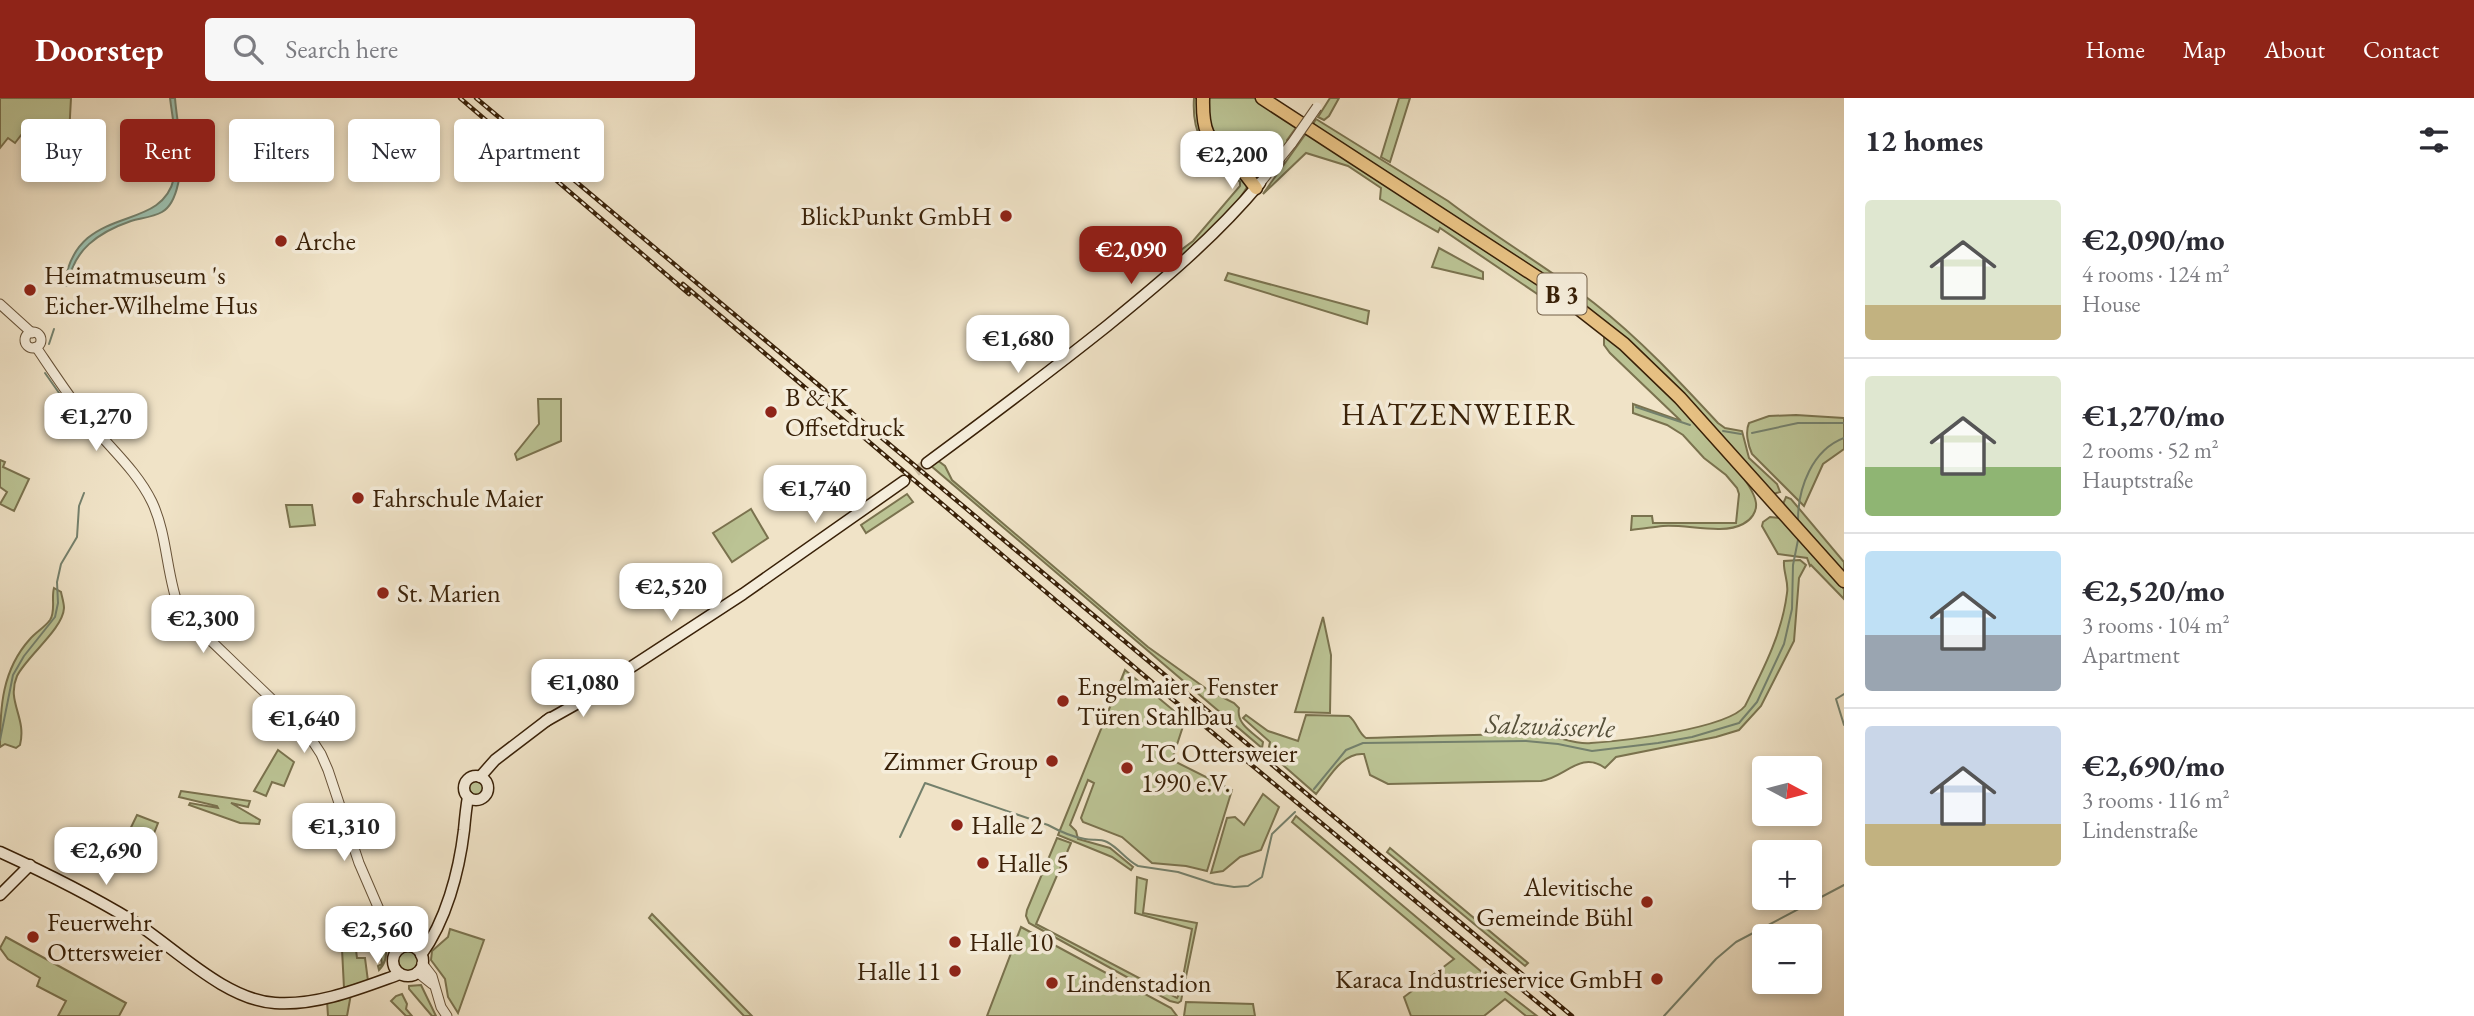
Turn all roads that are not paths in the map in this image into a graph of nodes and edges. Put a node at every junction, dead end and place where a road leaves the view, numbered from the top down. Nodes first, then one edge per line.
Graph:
1 (1262, 98) edge
2 (1322, 98) edge
3 (1204, 101) edge
4 (1277, 162) junction
5 (1242, 167) junction
6 (1258, 185) junction
7 (0, 304) edge
8 (927, 463) tunnel mouth
9 (904, 481) tunnel mouth
10 (1844, 581) edge
11 (484, 780) junction
12 (473, 799) junction
13 (0, 852) edge
14 (30, 865) junction
15 (41, 871) junction
16 (17, 878) junction
17 (0, 895) edge
18 (413, 956) junction
19 (396, 970) junction
20 (446, 1016) edge

1 - 10 main road, B 3
2 - 4 street, bridge
3 - 5 main road
4 - 5 main road
4 - 6 street
5 - 6 main road
6 - 8 main road
7 - 18 street
9 - 11 main road
11 - 12 main road
11 - 12 main road
12 - 18 main road
13 - 14 main road
14 - 15 main road
14 - 16 main road
15 - 16 main road
15 - 19 main road
16 - 17 main road
18 - 19 main road
18 - 19 main road
18 - 20 street

